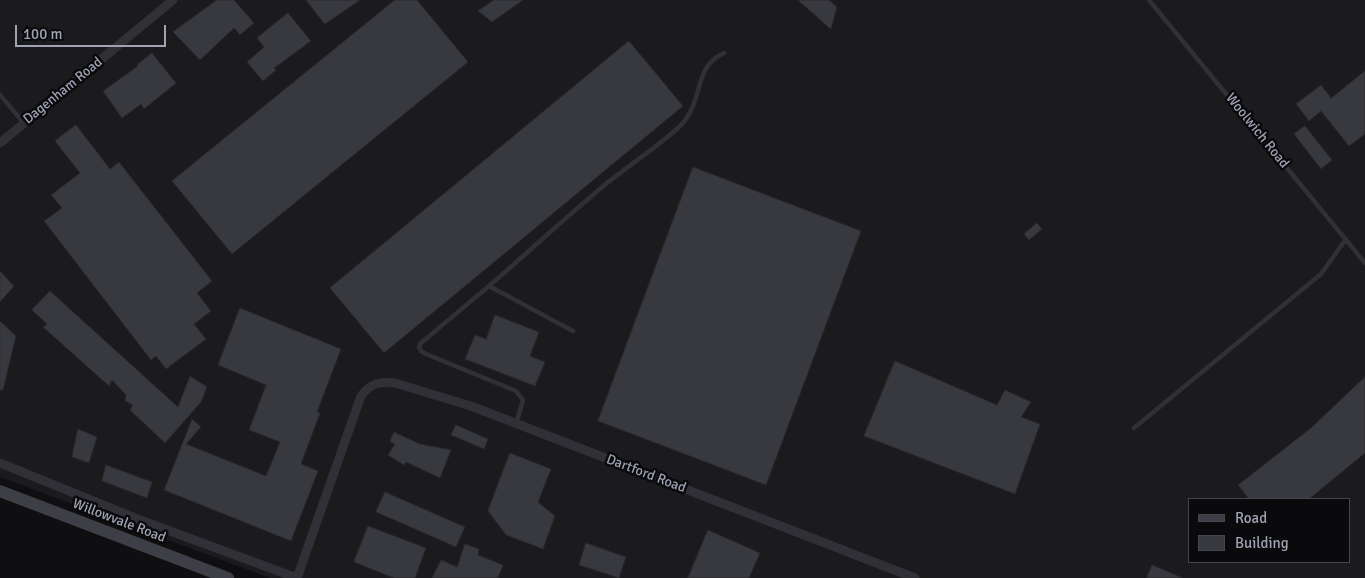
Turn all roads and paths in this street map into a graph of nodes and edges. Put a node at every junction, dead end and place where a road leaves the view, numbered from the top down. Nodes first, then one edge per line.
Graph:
1 (1149, 0) edge
2 (169, 1) edge
3 (724, 53) dead end
4 (0, 95) edge
5 (24, 123) junction
6 (0, 143) edge
7 (1346, 240) junction
8 (1365, 263) edge
9 (489, 286) junction
10 (573, 331) dead end
11 (516, 424) junction
12 (1134, 428) dead end
13 (0, 463) edge
14 (0, 491) edge
15 (228, 578) edge
16 (297, 578) edge
17 (915, 578) edge

1 - 7 lane, Woolwich Road
2 - 5 street, Dagenham Road
3 - 9 lane
4 - 5 lane
5 - 6 street, Dagenham Road
7 - 8 lane, Woolwich Road
7 - 12 lane
9 - 10 lane
9 - 11 lane
11 - 16 street, Dartford Road
11 - 17 street, Dartford Road
13 - 16 street
14 - 15 main road, Willowvale Road

